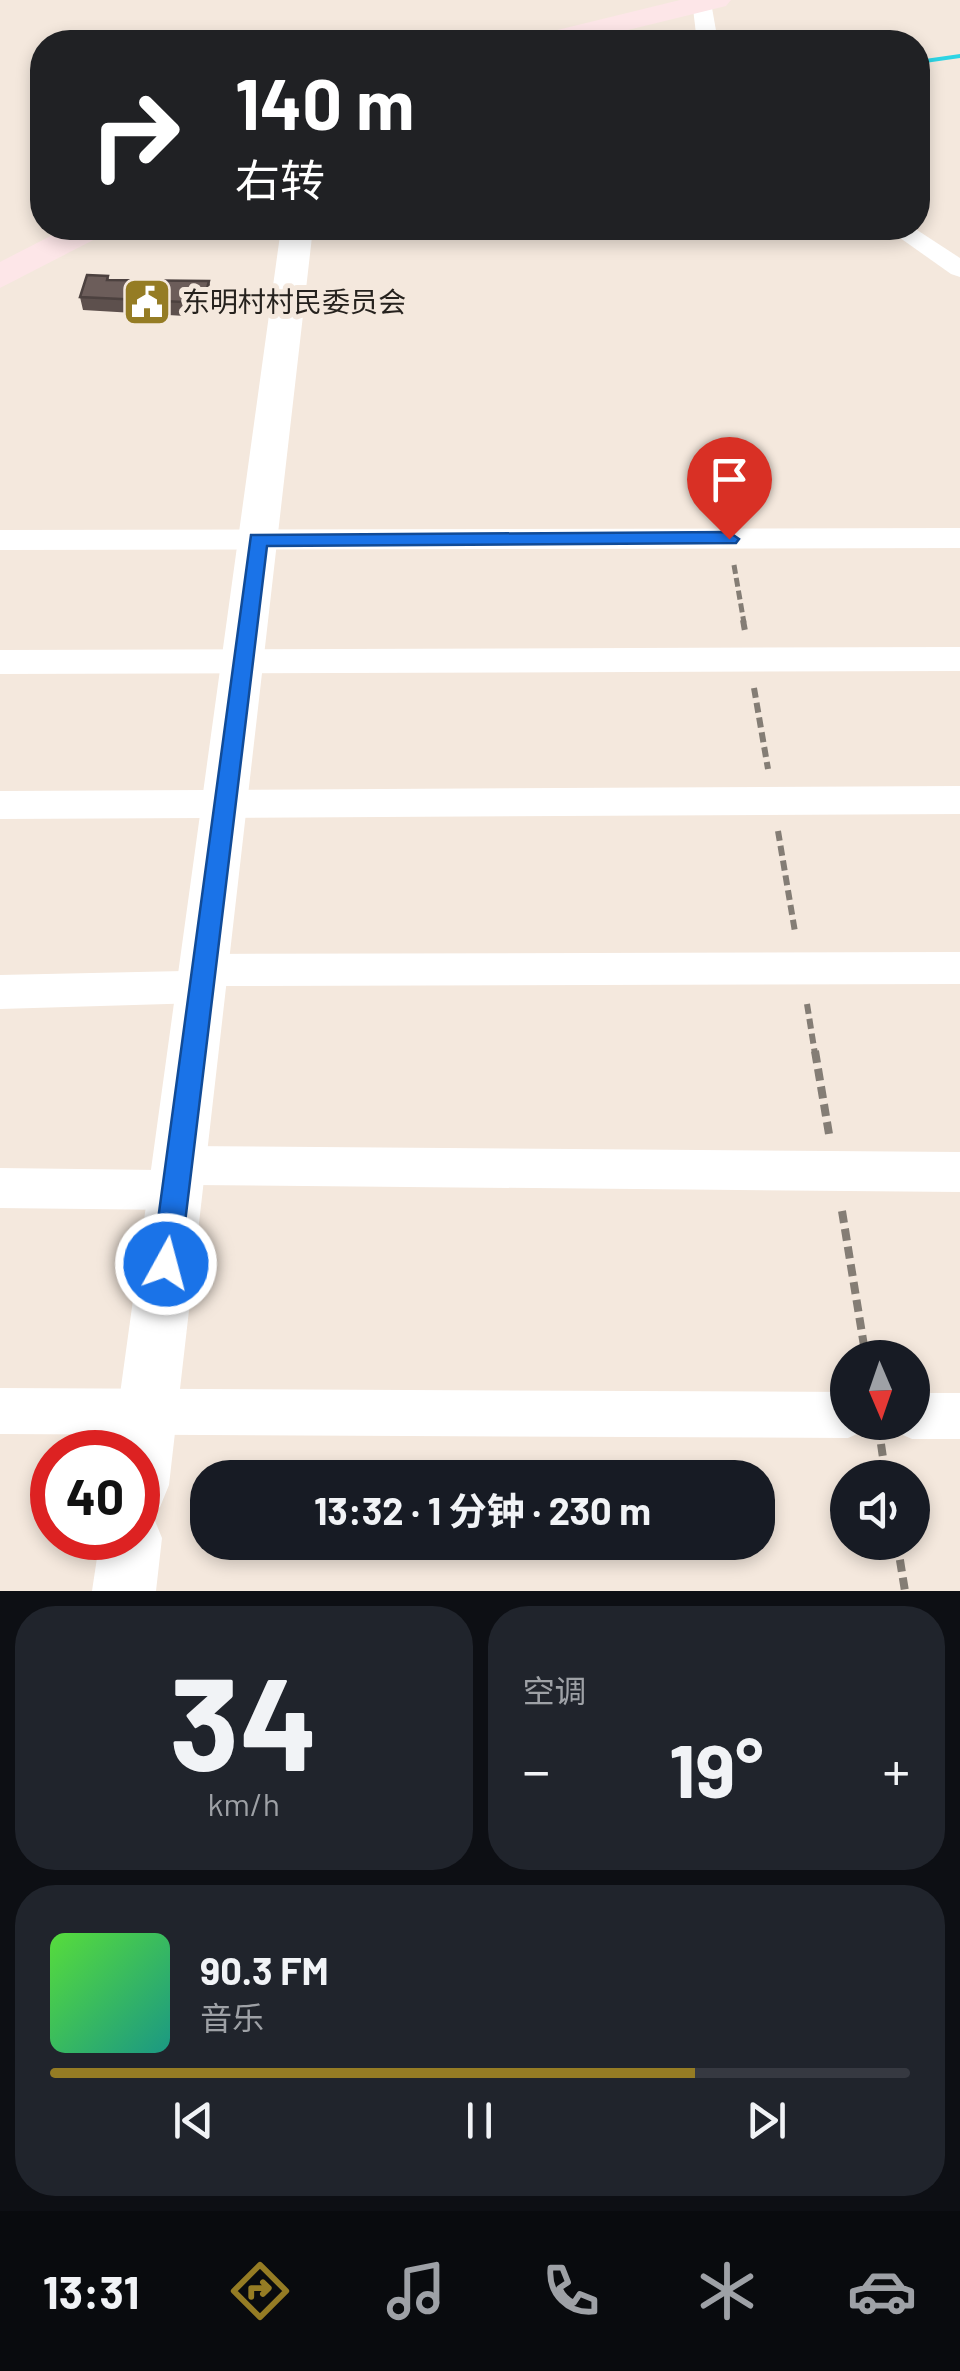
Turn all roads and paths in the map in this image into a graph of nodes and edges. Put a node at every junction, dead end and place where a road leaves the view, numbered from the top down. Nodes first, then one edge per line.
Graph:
1 (699, 3) edge
2 (592, 30) edge
3 (705, 30) edge
4 (69, 240) edge
5 (296, 240) edge
6 (916, 240) edge
7 (960, 269) edge
8 (0, 277) edge
9 (960, 538) edge
10 (0, 540) edge
11 (258, 540) junction
12 (960, 659) edge
13 (242, 661) junction
14 (0, 662) edge
15 (960, 800) edge
16 (224, 804) junction
17 (0, 805) edge
18 (960, 968) edge
19 (202, 978) junction
20 (0, 992) edge
21 (960, 1172) edge
22 (177, 1178) junction
23 (0, 1188) edge
24 (0, 1412) edge
25 (147, 1412) junction
26 (830, 1415) edge
27 (930, 1416) edge
28 (960, 1416) edge
29 (145, 1430) edge
30 (128, 1560) edge
31 (900, 1560) edge
32 (124, 1591) edge
33 (905, 1591) edge

1 - 2 main road
1 - 3 street
4 - 8 main road
5 - 11 street
6 - 7 street
9 - 11 street
10 - 11 street
11 - 13 street
12 - 13 street
13 - 14 street
13 - 16 street
15 - 16 street
16 - 17 street
16 - 19 street
18 - 19 street
19 - 20 street
19 - 22 street
21 - 22 street
22 - 23 street
22 - 25 street
24 - 25 street
25 - 26 street
25 - 29 street
27 - 28 street
30 - 32 street
31 - 33 path

